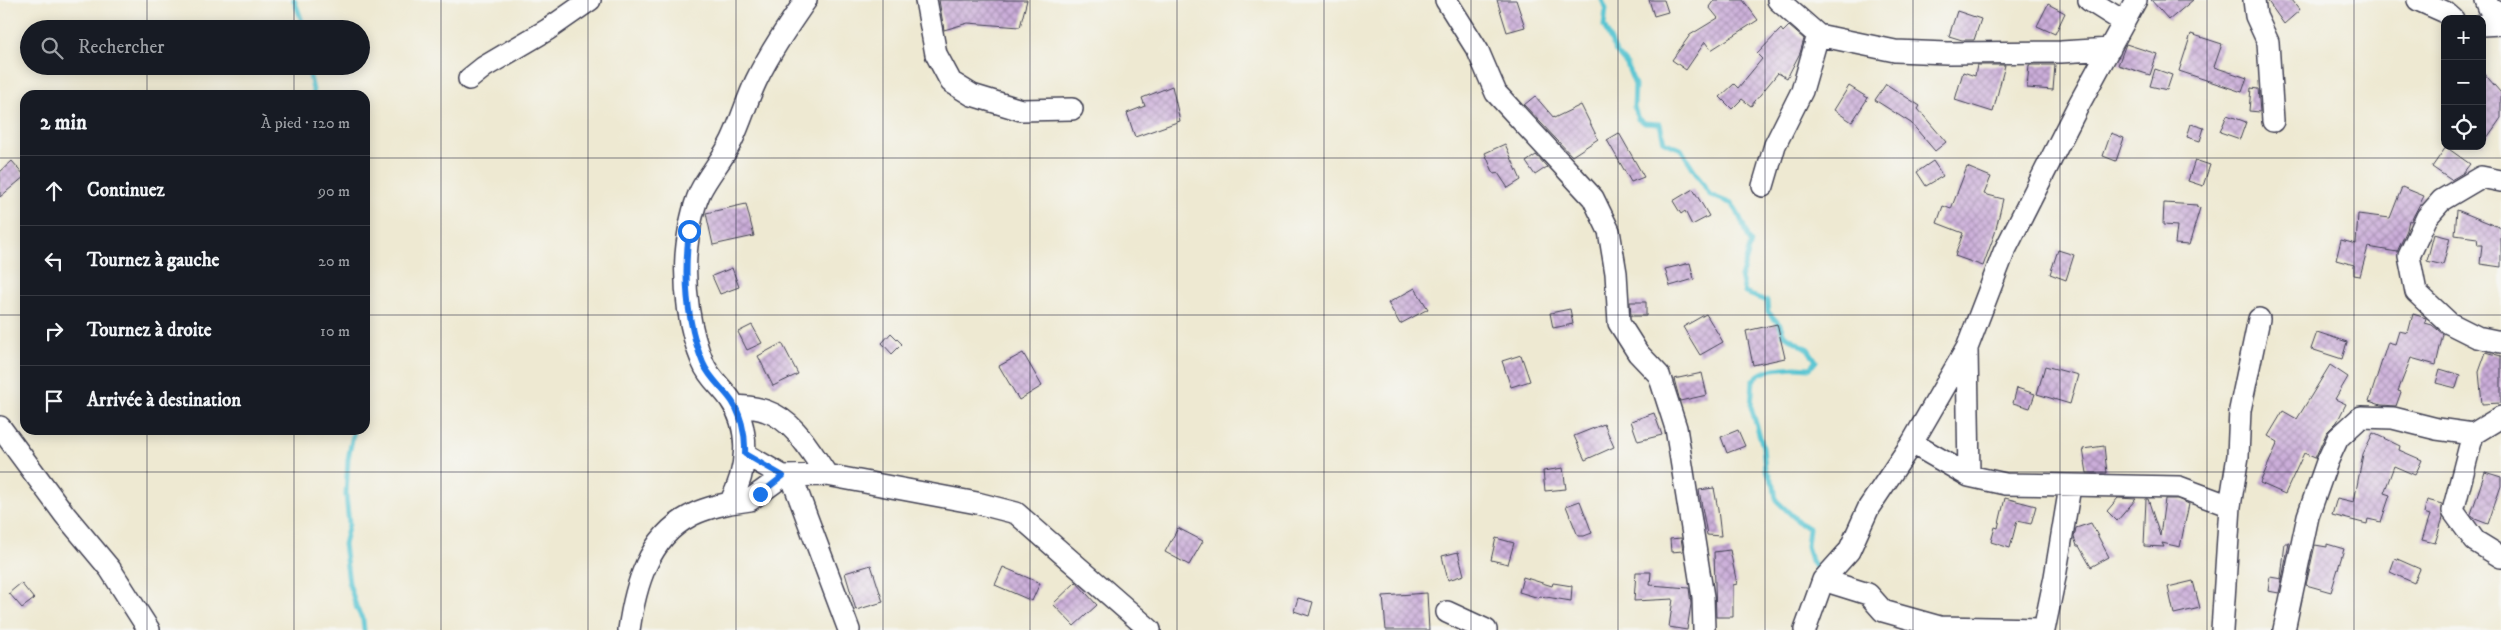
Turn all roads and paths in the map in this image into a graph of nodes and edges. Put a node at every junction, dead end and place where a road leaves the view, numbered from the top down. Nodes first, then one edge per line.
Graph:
1 (590, 0) edge
2 (806, 0) edge
3 (926, 0) edge
4 (1446, 0) edge
5 (1778, 0) edge
6 (2089, 0) edge
7 (2136, 0) edge
8 (2254, 0) edge
9 (2418, 0) edge
10 (2486, 0) edge
11 (2501, 14) edge
12 (2448, 15) edge
13 (2124, 22) junction
14 (2501, 24) edge
15 (2486, 25) edge
16 (1818, 35) junction
17 (2110, 48) junction
18 (469, 79) dead end
19 (1072, 109) dead end
20 (2273, 120) dead end
21 (2501, 180) edge
22 (1764, 186) dead end
23 (2258, 319) dead end
24 (2501, 342) edge
25 (1967, 348) junction
26 (735, 406) junction
27 (2501, 418) edge
28 (0, 427) edge
29 (2473, 434) junction
30 (1912, 443) junction
31 (745, 454) junction
32 (827, 476) junction
33 (1969, 476) junction
34 (788, 477) junction
35 (2070, 487) junction
36 (730, 503) junction
37 (2230, 506) junction
38 (2501, 557) edge
39 (1823, 580) junction
40 (1447, 612) dead end
41 (149, 630) edge
42 (629, 630) edge
43 (849, 630) edge
44 (1150, 630) edge
45 (1486, 630) edge
46 (1704, 630) edge
47 (1805, 630) edge
48 (2044, 630) edge
49 (2222, 630) edge
50 (2284, 630) edge

1 - 18 street
2 - 26 street
3 - 19 street
4 - 46 street
5 - 16 street
6 - 13 street
7 - 13 street
8 - 20 street
9 - 12 street
10 - 11 street
13 - 17 street
14 - 15 street
16 - 17 street
16 - 22 street
17 - 25 street
21 - 24 street
23 - 37 street
25 - 30 street
25 - 33 street
26 - 31 street
26 - 32 street
27 - 29 street
28 - 41 street
29 - 38 street
29 - 50 street
30 - 33 street
30 - 39 street
31 - 34 street
31 - 36 street
32 - 34 street
32 - 44 street
33 - 35 street
34 - 36 street
34 - 43 street
35 - 37 street
35 - 48 street
36 - 42 street
37 - 49 street
39 - 47 street
39 - 48 street
40 - 45 street

